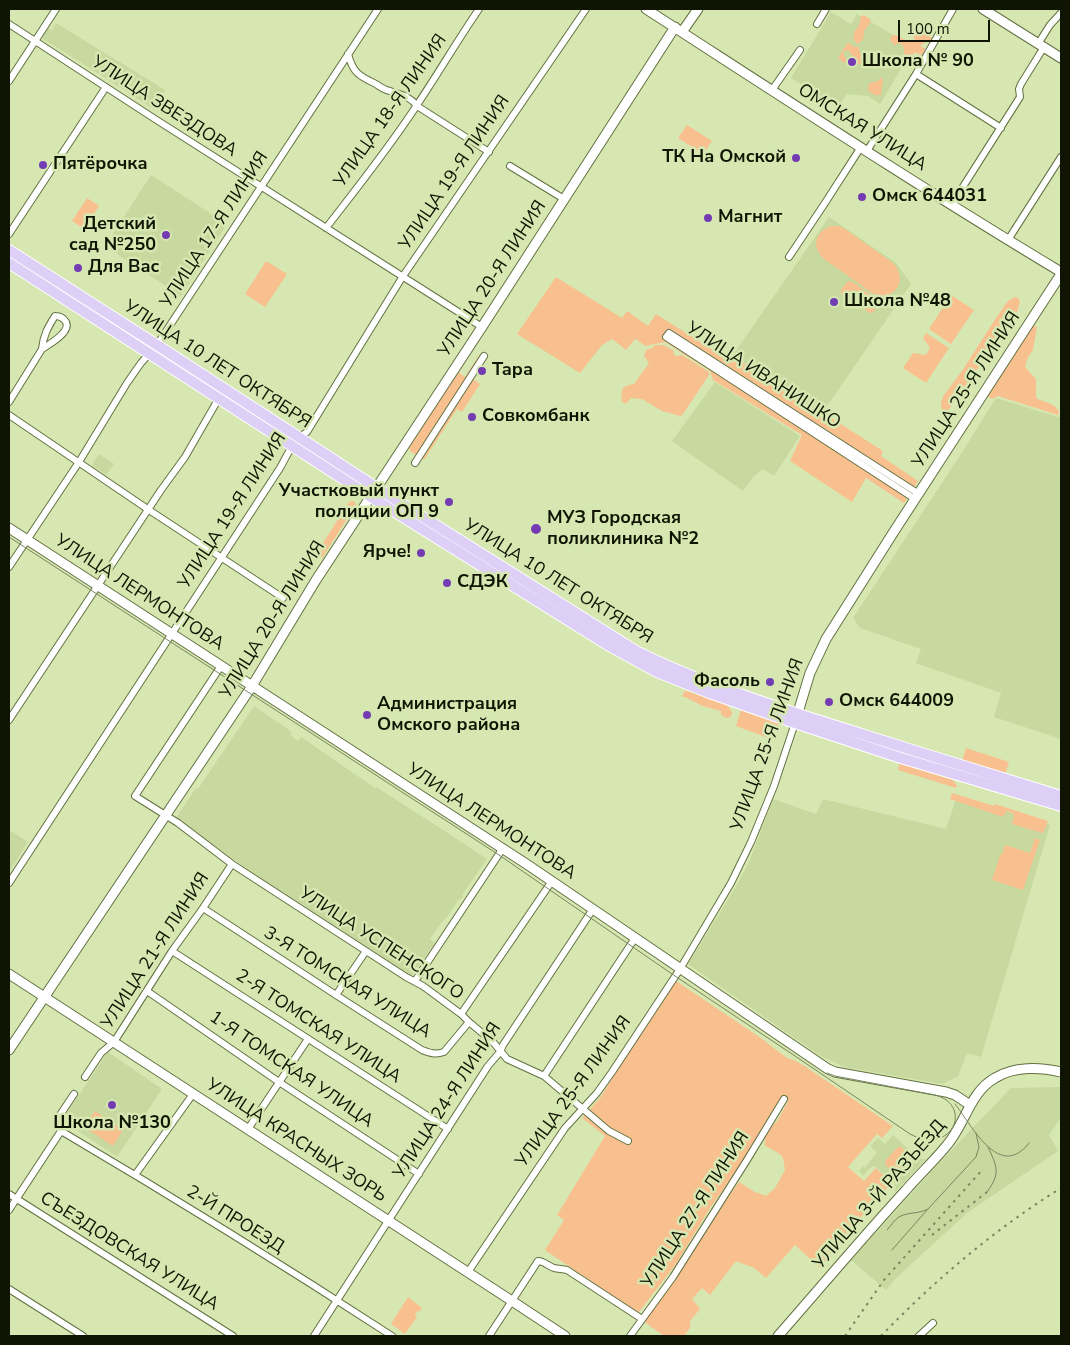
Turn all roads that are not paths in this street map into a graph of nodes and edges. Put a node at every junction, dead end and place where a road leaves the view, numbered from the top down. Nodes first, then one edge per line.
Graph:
1 (56, 9) edge
2 (378, 9) edge
3 (479, 9) edge
4 (586, 9) edge
5 (646, 9) edge
6 (698, 9) edge
7 (826, 9) edge
8 (953, 9) edge
9 (984, 9) edge
10 (1061, 13) edge
11 (9, 24) edge
12 (817, 24) dead end
13 (678, 30) junction
14 (35, 41) junction
15 (1041, 46) junction
16 (800, 50) dead end
17 (348, 54) junction
18 (1061, 58) edge
19 (916, 74) junction
20 (9, 82) edge
21 (106, 87) junction
22 (772, 90) junction
23 (417, 106) junction
24 (1001, 128) junction
25 (864, 149) junction
26 (488, 152) junction
27 (1061, 157) edge
28 (510, 166) dead end
29 (261, 187) junction
30 (564, 199) junction
31 (952, 204) junction
32 (326, 228) junction
33 (9, 234) edge
34 (1008, 240) junction
35 (9, 250) edge
36 (790, 257) dead end
37 (9, 263) edge
38 (1061, 273) edge
39 (403, 276) junction
40 (482, 327) junction
41 (158, 345) junction
42 (42, 349) junction
43 (150, 353) junction
44 (484, 356) dead end
45 (219, 398) junction
46 (9, 402) edge
47 (9, 415) edge
48 (298, 437) junction
49 (292, 446) junction
50 (79, 462) junction
51 (416, 463) dead end
52 (374, 493) junction
53 (917, 497) junction
54 (149, 510) junction
55 (9, 528) edge
56 (26, 539) junction
57 (221, 557) junction
58 (9, 567) edge
59 (98, 586) junction
60 (283, 598) dead end
61 (171, 634) junction
62 (221, 666) junction
63 (252, 686) junction
64 (797, 718) junction
65 (9, 720) edge
66 (1061, 796) edge
67 (1061, 806) edge
68 (166, 816) junction
69 (503, 848) junction
70 (232, 864) junction
71 (552, 881) junction
72 (9, 883) edge
73 (203, 908) junction
74 (593, 909) junction
75 (635, 938) junction
76 (172, 951) junction
77 (366, 951) junction
78 (680, 969) junction
79 (9, 974) edge
80 (415, 981) junction
81 (147, 991) junction
82 (336, 995) junction
83 (45, 997) junction
84 (461, 1014) junction
85 (469, 1022) junction
86 (308, 1039) junction
87 (114, 1042) junction
88 (9, 1050) edge
89 (500, 1052) junction
90 (1061, 1072) edge
91 (544, 1076) junction
92 (85, 1077) dead end
93 (279, 1082) junction
94 (74, 1094) dead end
95 (193, 1094) junction
96 (784, 1099) dead end
97 (970, 1104) junction
98 (583, 1108) junction
99 (448, 1128) junction
100 (248, 1129) junction
101 (61, 1131) junction
102 (628, 1141) dead end
103 (419, 1174) junction
104 (135, 1175) junction
105 (9, 1194) edge
106 (16, 1199) junction
107 (9, 1210) edge
108 (388, 1221) junction
109 (468, 1272) junction
110 (9, 1289) edge
111 (337, 1300) junction
112 (512, 1301) junction
113 (642, 1319) junction
114 (933, 1323) dead end
115 (83, 1336) edge
116 (232, 1336) edge
117 (314, 1336) edge
118 (392, 1336) edge
119 (489, 1336) edge
120 (565, 1336) edge
121 (630, 1336) edge
122 (778, 1336) edge
123 (919, 1336) edge

1 - 14 street
2 - 17 street, УЛИЦА 17-Я ЛИНИЯ
3 - 23 street, УЛИЦА 18-Я ЛИНИЯ
4 - 26 street, УЛИЦА 19-Я ЛИНИЯ
5 - 13 main road, ОМСКАЯ УЛИЦА
6 - 13 main road, УЛИЦА 20-Я ЛИНИЯ
7 - 12 street
8 - 19 street
9 - 15 main road
10 - 15 street
11 - 14 street, УЛИЦА ЗВЕЗДОВА
13 - 22 main road, ОМСКАЯ УЛИЦА
13 - 30 main road, УЛИЦА 20-Я ЛИНИЯ
14 - 20 street
14 - 21 street, УЛИЦА ЗВЕЗДОВА
15 - 18 main road
15 - 24 street
16 - 22 street
17 - 23 street
17 - 29 street, УЛИЦА 17-Я ЛИНИЯ
19 - 24 street
19 - 25 street
21 - 29 street, УЛИЦА ЗВЕЗДОВА
21 - 33 street
22 - 25 main road, ОМСКАЯ УЛИЦА
23 - 26 street
23 - 32 street, УЛИЦА 18-Я ЛИНИЯ
24 - 31 street
25 - 31 main road, ОМСКАЯ УЛИЦА
25 - 36 street
26 - 39 street, УЛИЦА 19-Я ЛИНИЯ
27 - 34 street
28 - 30 street
29 - 32 street, УЛИЦА ЗВЕЗДОВА
29 - 41 street, УЛИЦА 17-Я ЛИНИЯ
30 - 40 main road, УЛИЦА 20-Я ЛИНИЯ
31 - 34 main road, ОМСКАЯ УЛИЦА
32 - 39 street, УЛИЦА ЗВЕЗДОВА
34 - 38 main road, ОМСКАЯ УЛИЦА
35 - 41 main road, УЛИЦА 10 ЛЕТ ОКТЯБРЯ
37 - 43 main road, УЛИЦА 10 ЛЕТ ОКТЯБРЯ
38 - 53 main road, УЛИЦА 25-Я ЛИНИЯ
39 - 40 street, УЛИЦА ЗВЕЗДОВА
39 - 48 street, УЛИЦА 19-Я ЛИНИЯ
40 - 52 main road, УЛИЦА 20-Я ЛИНИЯ
41 - 43 street, УЛИЦА 17-Я ЛИНИЯ
41 - 48 main road, УЛИЦА 10 ЛЕТ ОКТЯБРЯ
42 - 42 street
42 - 46 street
43 - 45 main road, УЛИЦА 10 ЛЕТ ОКТЯБРЯ
43 - 50 street, УЛИЦА 17-Я ЛИНИЯ
44 - 51 street
45 - 49 main road, УЛИЦА 10 ЛЕТ ОКТЯБРЯ
45 - 54 street
47 - 50 street
48 - 49 street, УЛИЦА 19-Я ЛИНИЯ
48 - 52 main road, УЛИЦА 10 ЛЕТ ОКТЯБРЯ
49 - 52 main road, УЛИЦА 10 ЛЕТ ОКТЯБРЯ
49 - 57 street, УЛИЦА 19-Я ЛИНИЯ
50 - 54 street
50 - 56 street, УЛИЦА 17-Я ЛИНИЯ
52 - 63 main road, УЛИЦА 20-Я ЛИНИЯ
52 - 64 main road, УЛИЦА 10 ЛЕТ ОКТЯБРЯ
53 - 53 street, УЛИЦА ИВАНИШКО
53 - 64 main road, УЛИЦА 25-Я ЛИНИЯ
54 - 57 street
54 - 59 street
55 - 56 main road, УЛИЦА ЛЕРМОНТОВА
56 - 58 street, УЛИЦА 17-Я ЛИНИЯ
56 - 59 main road, УЛИЦА ЛЕРМОНТОВА
57 - 60 street
57 - 61 street, УЛИЦА 19-Я ЛИНИЯ
59 - 61 main road, УЛИЦА ЛЕРМОНТОВА
59 - 65 street
61 - 62 main road, УЛИЦА ЛЕРМОНТОВА
61 - 72 street, УЛИЦА 19-Я ЛИНИЯ
62 - 63 main road, УЛИЦА ЛЕРМОНТОВА
62 - 68 street, УЛИЦА УСПЕНСКОГО
63 - 68 main road, УЛИЦА 20-Я ЛИНИЯ
63 - 69 main road, УЛИЦА ЛЕРМОНТОВА
64 - 66 main road, УЛИЦА 10 ЛЕТ ОКТЯБРЯ
64 - 67 main road, УЛИЦА 10 ЛЕТ ОКТЯБРЯ
64 - 78 street, УЛИЦА 25-Я ЛИНИЯ
68 - 70 street, УЛИЦА УСПЕНСКОГО
68 - 83 main road, УЛИЦА 20-Я ЛИНИЯ
69 - 71 main road, УЛИЦА ЛЕРМОНТОВА
69 - 80 street
70 - 73 street, УЛИЦА 21-Я ЛИНИЯ
70 - 77 street, УЛИЦА УСПЕНСКОГО
71 - 74 main road, УЛИЦА ЛЕРМОНТОВА
71 - 84 street
73 - 76 street, УЛИЦА 21-Я ЛИНИЯ
73 - 82 street, 3-Я ТОМСКАЯ УЛИЦА
74 - 75 main road, УЛИЦА ЛЕРМОНТОВА
74 - 89 street, УЛИЦА 24-Я ЛИНИЯ
75 - 78 main road, УЛИЦА ЛЕРМОНТОВА
75 - 91 street
76 - 81 street, УЛИЦА 21-Я ЛИНИЯ
76 - 86 street, 2-Я ТОМСКАЯ УЛИЦА
77 - 80 street, УЛИЦА УСПЕНСКОГО
77 - 82 street
78 - 97 main road, УЛИЦА ЛЕРМОНТОВА
78 - 98 street, УЛИЦА 25-Я ЛИНИЯ
79 - 83 main road, УЛИЦА КРАСНЫХ ЗОРЬ
80 - 84 street, УЛИЦА УСПЕНСКОГО
81 - 87 street, УЛИЦА 21-Я ЛИНИЯ
81 - 93 street, 1-Я ТОМСКАЯ УЛИЦА
82 - 85 street, 3-Я ТОМСКАЯ УЛИЦА
83 - 87 main road, УЛИЦА КРАСНЫХ ЗОРЬ
83 - 88 main road, УЛИЦА 20-Я ЛИНИЯ
84 - 85 street, УЛИЦА УСПЕНСКОГО
85 - 89 street, УЛИЦА УСПЕНСКОГО
86 - 93 street
86 - 99 street, 2-Я ТОМСКАЯ УЛИЦА
87 - 92 street, УЛИЦА 21-Я ЛИНИЯ
87 - 95 main road, УЛИЦА КРАСНЫХ ЗОРЬ
89 - 91 street, УЛИЦА УСПЕНСКОГО
89 - 99 street, УЛИЦА 24-Я ЛИНИЯ
90 - 97 main road, УЛИЦА 3-Й РАЗЪЕЗД
91 - 98 street, УЛИЦА УСПЕНСКОГО
93 - 100 street
93 - 103 street, 1-Я ТОМСКАЯ УЛИЦА
94 - 101 street
95 - 100 main road, УЛИЦА КРАСНЫХ ЗОРЬ
95 - 104 street
96 - 113 street, УЛИЦА 27-Я ЛИНИЯ
97 - 122 main road, УЛИЦА 3-Й РАЗЪЕЗД
98 - 102 street, УЛИЦА УСПЕНСКОГО
98 - 109 street, УЛИЦА 25-Я ЛИНИЯ
99 - 103 street, УЛИЦА 24-Я ЛИНИЯ
100 - 108 main road, УЛИЦА КРАСНЫХ ЗОРЬ
101 - 104 street, 2-Й ПРОЕЗД
101 - 106 street
103 - 108 street, УЛИЦА 24-Я ЛИНИЯ
104 - 111 street, 2-Й ПРОЕЗД
105 - 106 street, СЪЕЗДОВСКАЯ УЛИЦА
106 - 107 street
106 - 116 street, СЪЕЗДОВСКАЯ УЛИЦА
108 - 109 main road, УЛИЦА КРАСНЫХ ЗОРЬ
108 - 111 street, УЛИЦА 24-Я ЛИНИЯ
109 - 112 main road, УЛИЦА КРАСНЫХ ЗОРЬ
110 - 115 street
111 - 117 street, УЛИЦА 24-Я ЛИНИЯ
111 - 118 street, 2-Й ПРОЕЗД
112 - 113 street
112 - 119 street
112 - 120 main road, УЛИЦА КРАСНЫХ ЗОРЬ
113 - 121 street, УЛИЦА 27-Я ЛИНИЯ
114 - 123 street

